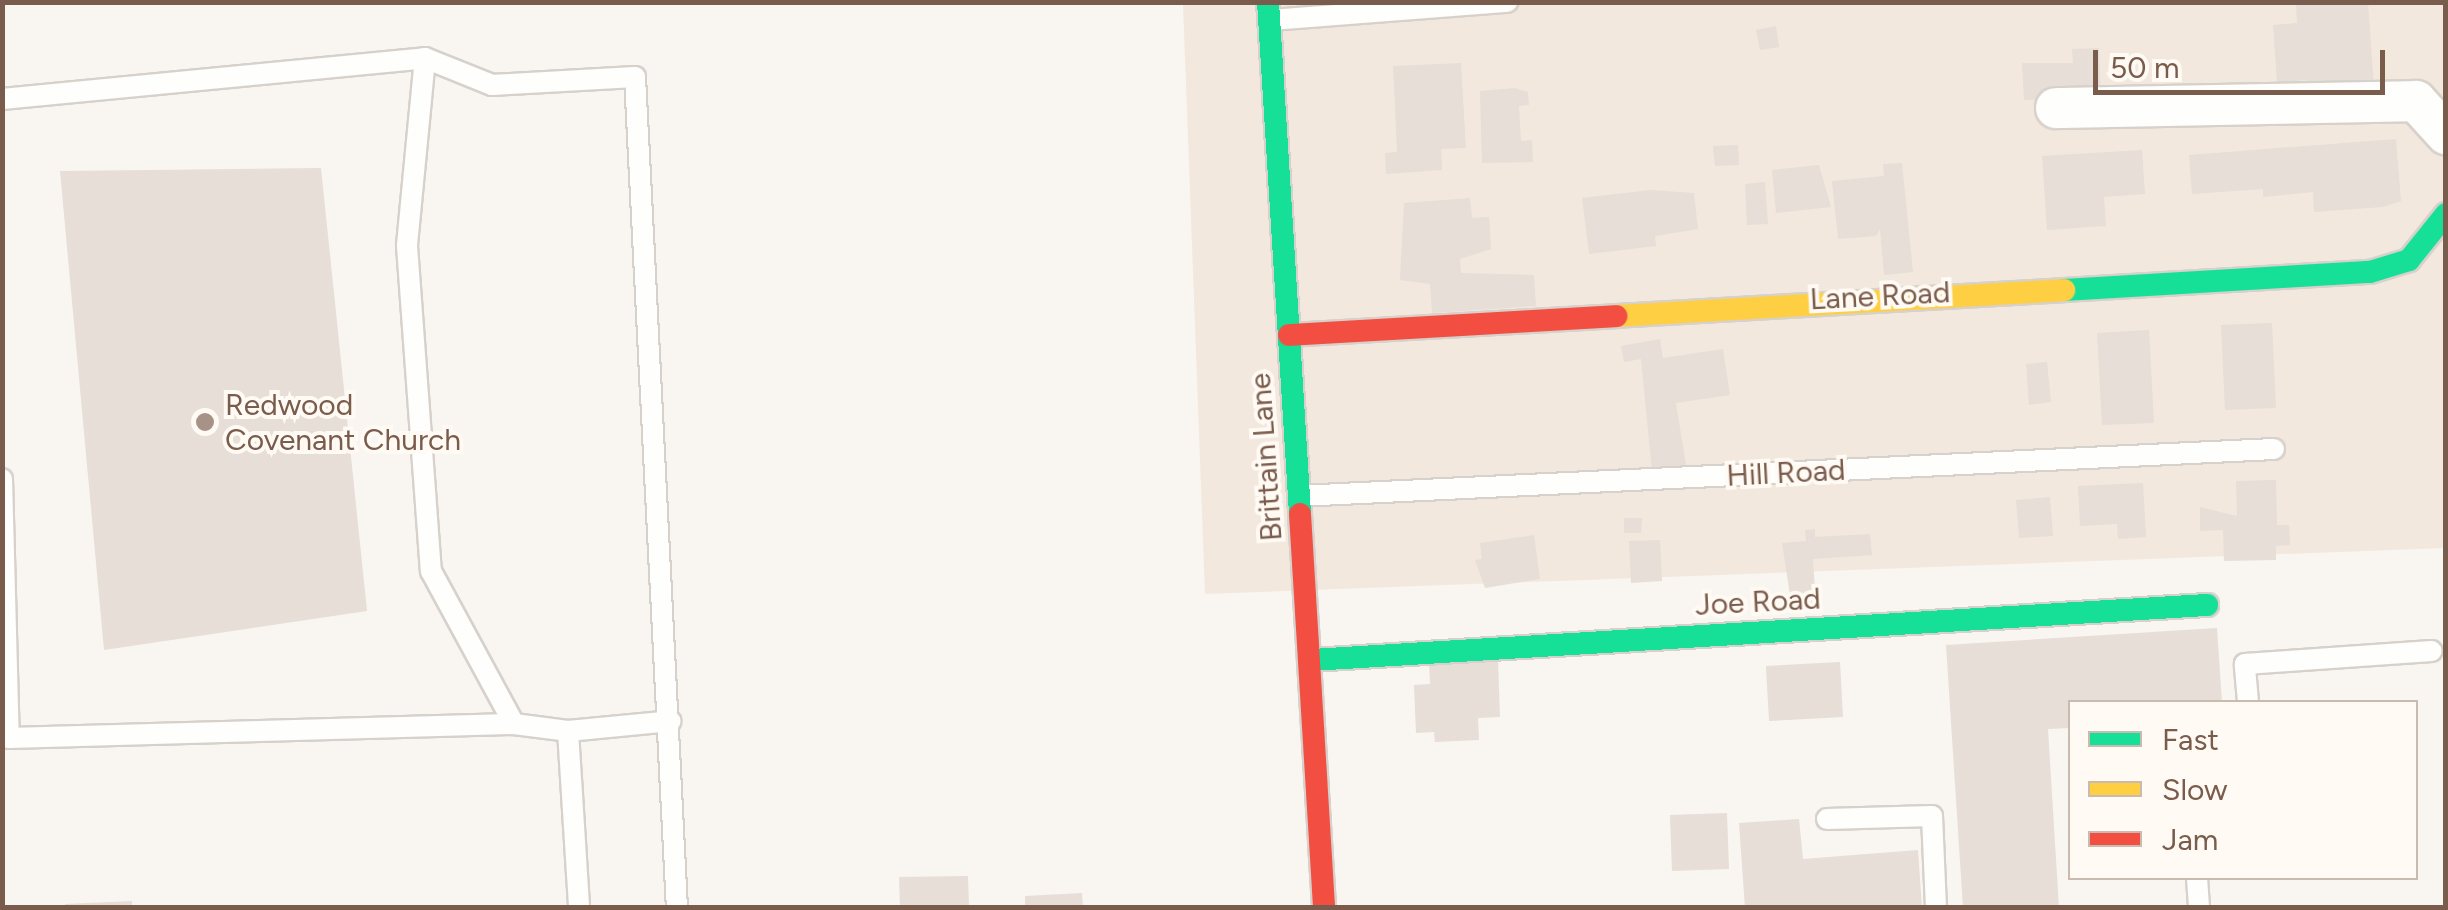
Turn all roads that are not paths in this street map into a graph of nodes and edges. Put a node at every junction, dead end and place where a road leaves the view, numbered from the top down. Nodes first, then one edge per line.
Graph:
1 (1507, 2) edge
2 (1269, 11) edge
3 (424, 58) junction
4 (2, 99) edge
5 (2056, 108) dead end
6 (2446, 134) edge
7 (2446, 214) edge
8 (1289, 335) junction
9 (2274, 449) dead end
10 (2, 480) edge
11 (1297, 496) junction
12 (2208, 605) dead end
13 (2432, 652) dead end
14 (1312, 660) junction
15 (2248, 700) edge
16 (671, 721) junction
17 (514, 724) junction
18 (568, 731) junction
19 (1828, 819) dead end
20 (2197, 880) edge
21 (579, 908) edge
22 (677, 908) edge
23 (1324, 908) edge
24 (1936, 908) edge
25 (2199, 908) edge

1 - 2 lane
2 - 8 street, Brittain Lane
3 - 4 lane
3 - 16 lane
3 - 17 lane
5 - 6 street
7 - 8 street, Lane Road
8 - 11 street, Brittain Lane
9 - 11 lane, Hill Road
10 - 17 lane
11 - 14 street, Brittain Lane
12 - 14 street, Joe Road
13 - 15 lane
14 - 23 street, Brittain Lane
16 - 18 lane
16 - 22 lane
17 - 18 lane
18 - 21 lane
19 - 24 lane
20 - 25 lane

